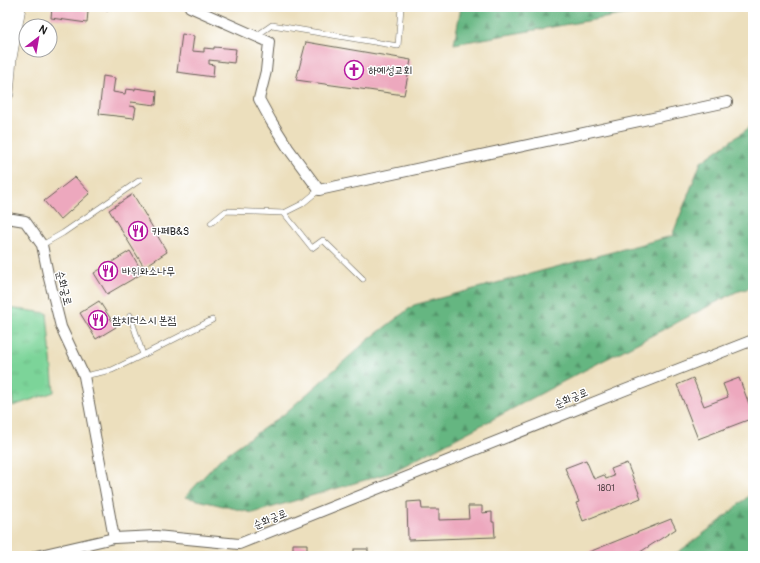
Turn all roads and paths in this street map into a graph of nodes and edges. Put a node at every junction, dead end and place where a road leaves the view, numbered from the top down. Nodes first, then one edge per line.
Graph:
1 (19, 7) edge
2 (190, 7) edge
3 (401, 7) edge
4 (256, 36) junction
5 (7, 94) edge
6 (727, 102) dead end
7 (140, 180) dead end
8 (319, 190) junction
9 (284, 213) junction
10 (7, 218) edge
11 (211, 223) dead end
12 (42, 245) junction
13 (363, 279) dead end
14 (130, 315) dead end
15 (212, 320) dead end
16 (753, 340) edge
17 (143, 355) junction
18 (84, 376) junction
19 (114, 538) junction
20 (36, 556) edge

1 - 5 street
2 - 4 street
3 - 4 lane
4 - 8 street
6 - 8 street
7 - 12 lane
8 - 9 lane
9 - 11 lane
9 - 13 lane
10 - 12 street, 순화궁로
12 - 18 street, 순화궁로
14 - 17 lane
15 - 17 lane
16 - 19 street, 순화궁로
17 - 18 lane
18 - 19 street, 순화궁로
19 - 20 street

